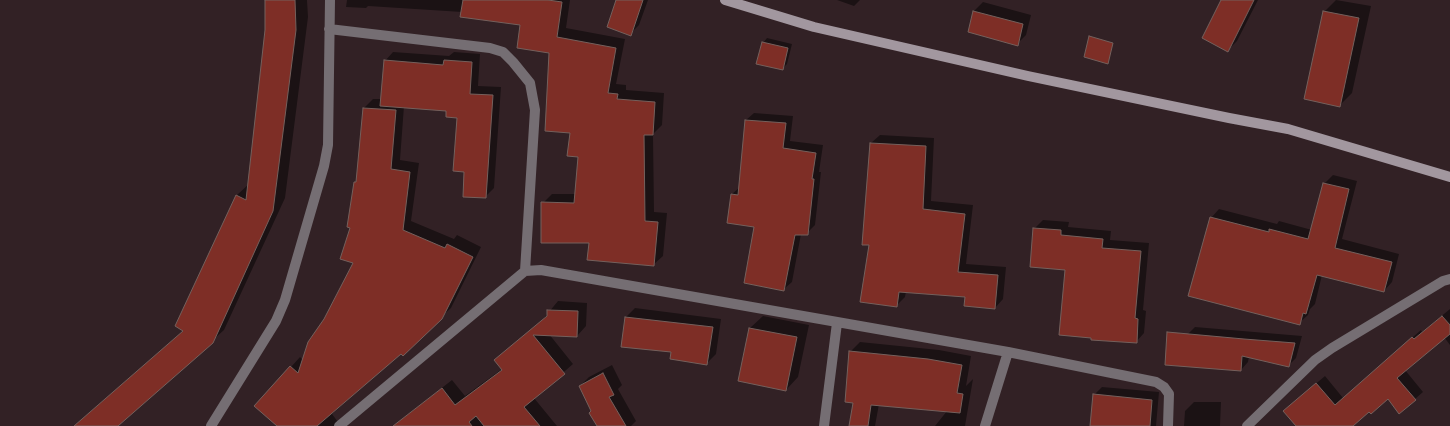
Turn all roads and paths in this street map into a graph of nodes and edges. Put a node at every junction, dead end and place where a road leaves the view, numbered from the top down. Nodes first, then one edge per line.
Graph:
1 (330, 0) edge
2 (725, 0) edge
3 (329, 28) junction
4 (1450, 177) edge
5 (525, 271) junction
6 (1450, 279) edge
7 (837, 323) junction
8 (1008, 352) junction
9 (211, 426) edge
10 (339, 426) edge
11 (824, 426) edge
12 (985, 426) edge
13 (1168, 426) edge
14 (1247, 426) edge

1 - 3 street
2 - 4 street
3 - 5 street
3 - 9 street
5 - 7 street
5 - 10 street
6 - 14 street
7 - 8 street
7 - 11 street
8 - 12 street
8 - 13 street

